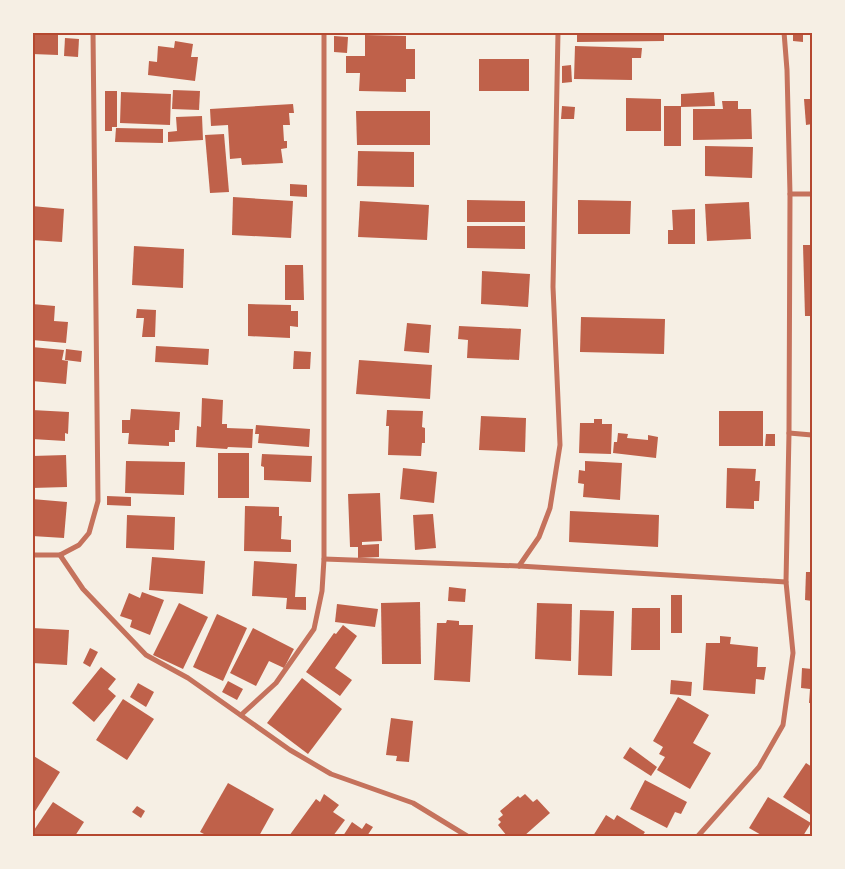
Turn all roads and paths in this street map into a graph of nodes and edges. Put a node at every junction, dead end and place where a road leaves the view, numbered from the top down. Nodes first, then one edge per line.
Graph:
1 (93, 32) edge
2 (324, 32) edge
3 (558, 32) edge
4 (784, 32) edge
5 (790, 194) junction
6 (812, 194) edge
7 (789, 433) junction
8 (812, 435) edge
9 (32, 555) edge
10 (60, 555) junction
11 (324, 559) junction
12 (519, 566) junction
13 (786, 582) junction
14 (241, 715) junction
15 (467, 836) edge
16 (698, 836) edge

1 - 10 street
2 - 11 street
3 - 12 street
4 - 5 street
5 - 6 street
5 - 7 street
7 - 8 street
7 - 13 street
9 - 10 street
10 - 14 street
11 - 12 street
11 - 14 street
12 - 13 street
13 - 16 street
14 - 15 street

